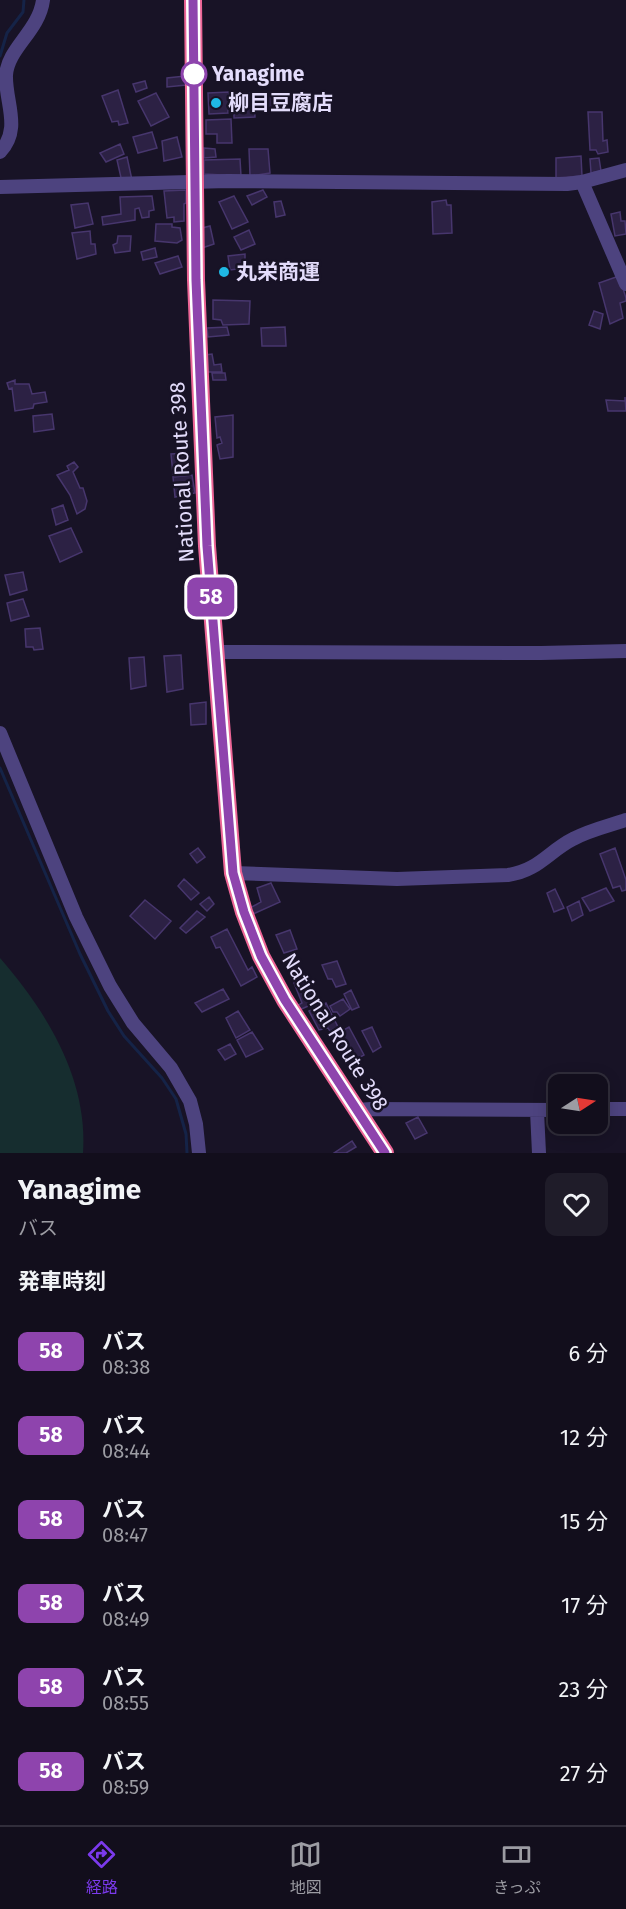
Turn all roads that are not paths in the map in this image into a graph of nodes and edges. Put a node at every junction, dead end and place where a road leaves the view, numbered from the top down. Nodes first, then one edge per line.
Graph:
1 (43, 0) edge
2 (193, 0) edge
3 (0, 152) edge
4 (626, 170) edge
5 (582, 182) junction
6 (195, 183) junction
7 (0, 188) edge
8 (626, 284) edge
9 (626, 651) edge
10 (216, 652) junction
11 (0, 733) edge
12 (626, 820) edge
13 (233, 873) junction
14 (626, 1109) edge
15 (358, 1110) junction
16 (548, 1110) edge
17 (608, 1110) edge
18 (537, 1111) junction
19 (199, 1153) edge
20 (385, 1153) edge
21 (539, 1153) edge

1 - 3 street
2 - 6 highway, National Route 398
4 - 5 street
5 - 6 street
5 - 8 street
6 - 7 street
6 - 10 highway, National Route 398
9 - 10 street
10 - 13 highway, National Route 398
11 - 19 street
12 - 13 street
13 - 15 highway, National Route 398
14 - 17 street
15 - 18 street
15 - 20 highway, National Route 398
16 - 18 street
18 - 21 street

